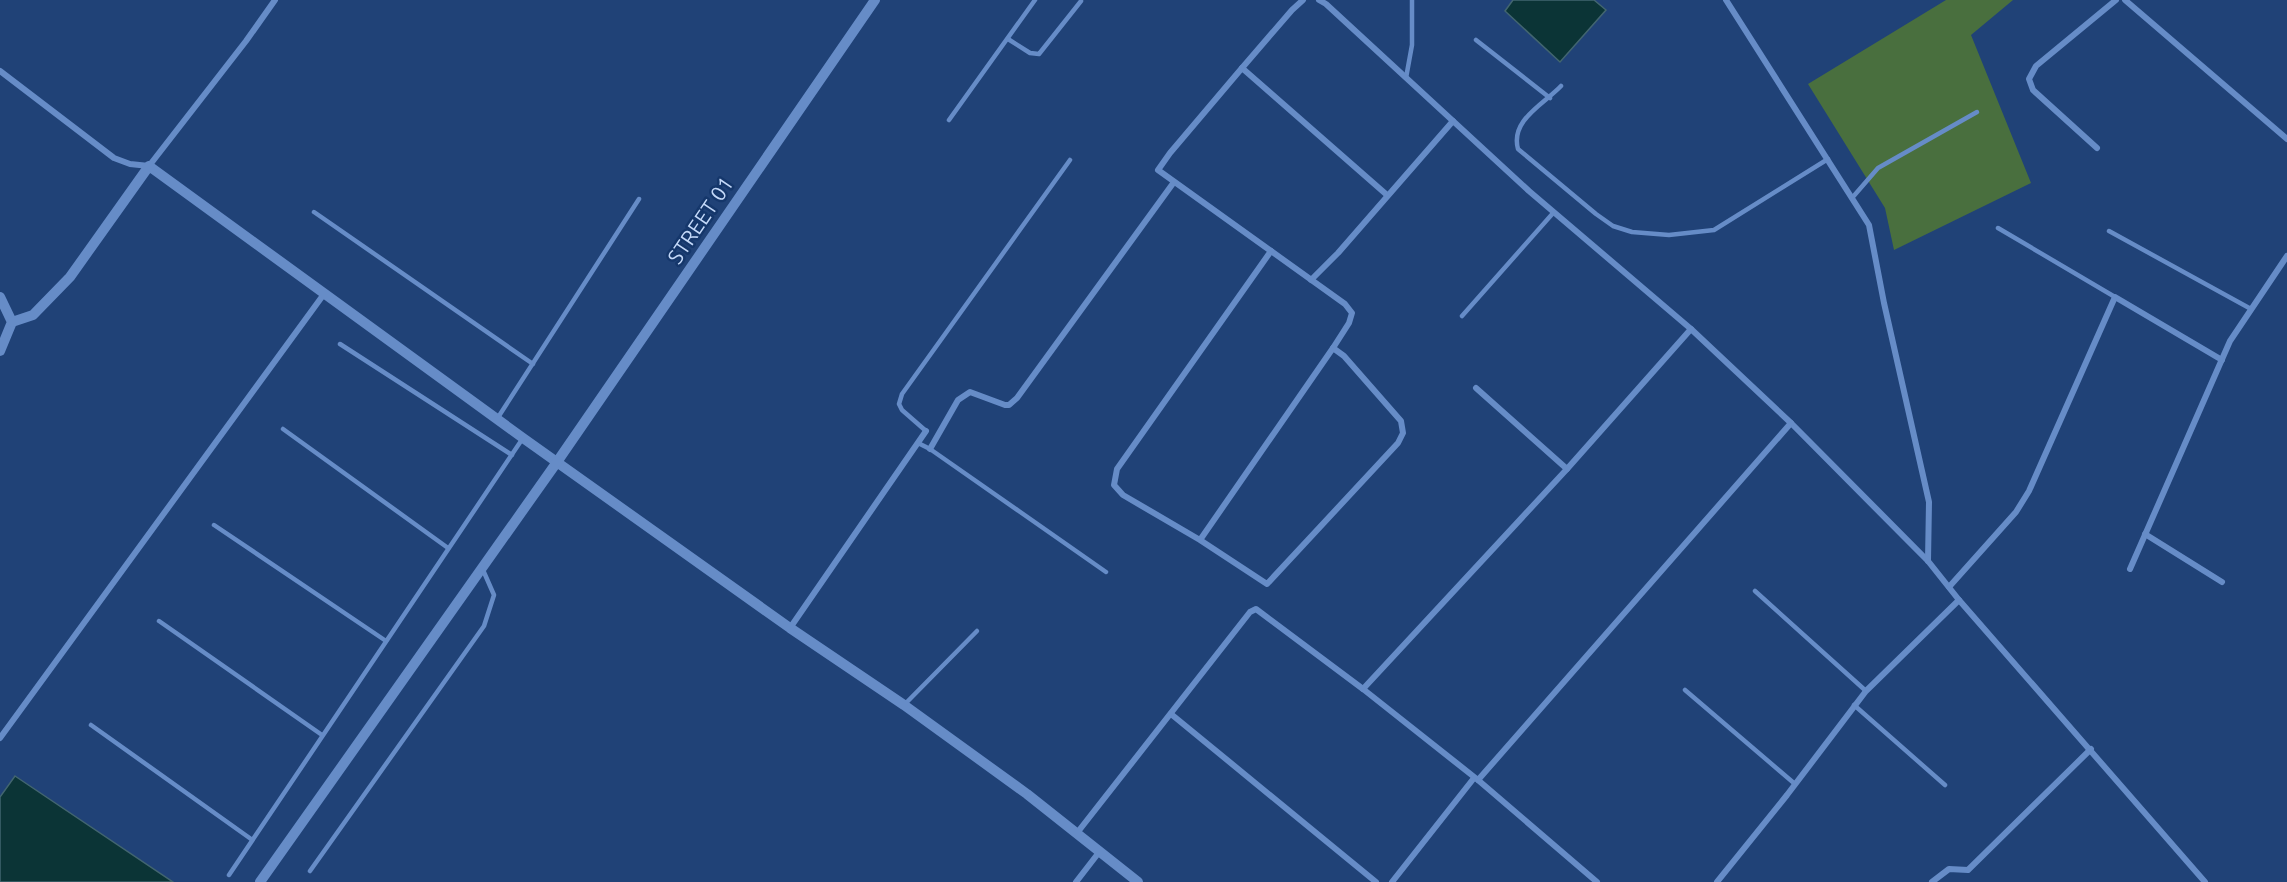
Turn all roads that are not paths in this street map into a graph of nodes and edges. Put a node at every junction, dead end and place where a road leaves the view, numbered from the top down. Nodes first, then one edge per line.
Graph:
1 (275, 0) edge
2 (875, 0) edge
3 (1035, 0) edge
4 (1303, 0) edge
5 (1319, 0) edge
6 (1412, 0) edge
7 (1726, 0) edge
8 (2116, 0) edge
9 (2125, 0) edge
10 (1081, 1) edge
11 (1008, 39) junction
12 (1476, 40) dead end
13 (1242, 68) junction
14 (0, 71) edge
15 (1406, 78) junction
16 (1560, 86) dead end
17 (1550, 98) junction
18 (1977, 112) dead end
19 (949, 120) dead end
20 (1453, 122) junction
21 (2287, 139) edge
22 (2097, 148) dead end
23 (1828, 159) junction
24 (1070, 160) dead end
25 (149, 166) junction
26 (1174, 182) junction
27 (1387, 195) junction
28 (1852, 198) junction
29 (639, 199) dead end
30 (314, 212) dead end
31 (1554, 212) junction
32 (1998, 228) dead end
33 (2109, 231) dead end
34 (1271, 251) junction
35 (2287, 256) edge
36 (1311, 280) junction
37 (324, 294) junction
38 (0, 297) edge
39 (2115, 297) junction
40 (2251, 309) junction
41 (1462, 316) dead end
42 (12, 322) junction
43 (1691, 329) junction
44 (340, 344) dead end
45 (1334, 348) junction
46 (0, 351) edge
47 (2222, 360) junction
48 (533, 364) junction
49 (1476, 388) dead end
50 (497, 419) junction
51 (1791, 423) junction
52 (283, 429) dead end
53 (926, 431) joint
54 (524, 438) junction
55 (918, 443) junction
56 (930, 449) junction
57 (512, 455) junction
58 (557, 462) junction
59 (1567, 470) junction
60 (214, 525) dead end
61 (2145, 534) junction
62 (1200, 540) junction
63 (448, 548) junction
64 (1928, 561) junction
65 (482, 569) junction
66 (2130, 569) dead end
67 (1106, 572) dead end
68 (2222, 582) dead end
69 (1949, 587) junction
70 (1755, 591) dead end
71 (1959, 600) junction
72 (159, 621) dead end
73 (790, 628) junction
74 (977, 631) dead end
75 (386, 641) junction
76 (1364, 689) junction
77 (1685, 690) dead end
78 (1866, 690) junction
79 (904, 705) junction
80 (1854, 705) junction
81 (1171, 714) junction
82 (91, 725) dead end
83 (322, 735) junction
84 (0, 738) edge
85 (2091, 749) junction
86 (1476, 779) junction
87 (1795, 784) junction
88 (1945, 785) dead end
89 (1077, 833) junction
90 (251, 839) junction
91 (1100, 851) junction
92 (310, 871) dead end
93 (229, 875) dead end
94 (260, 882) edge
95 (1076, 882) edge
96 (1138, 882) edge
97 (1376, 882) edge
98 (1392, 882) edge
99 (1597, 882) edge
100 (1717, 882) edge
101 (1932, 882) edge
102 (2205, 882) edge

1 - 25 street
2 - 58 street, STREET 01
3 - 11 lane
4 - 13 street
5 - 15 street
6 - 15 lane
7 - 23 street
8 - 22 street
9 - 21 street
10 - 11 lane
11 - 19 lane
12 - 17 lane
13 - 26 street
13 - 27 street
14 - 25 street
15 - 20 street
16 - 17 lane
17 - 23 lane
18 - 28 lane
20 - 27 street
20 - 31 street
23 - 28 street
24 - 53 lane
25 - 37 street
25 - 42 street
26 - 34 street
26 - 56 street
27 - 36 street
28 - 64 street
29 - 48 lane
30 - 48 lane
31 - 41 lane
31 - 43 street
32 - 39 lane
33 - 40 lane
34 - 36 street
34 - 62 street
35 - 40 street
36 - 45 street
37 - 50 street
37 - 84 street
38 - 42 street
39 - 47 street
39 - 69 street
40 - 47 street
42 - 46 street
43 - 51 street
43 - 59 street
44 - 57 lane
45 - 62 street
45 - 62 street
47 - 61 street
48 - 50 lane
49 - 59 street
50 - 54 street
51 - 64 street
51 - 86 street
52 - 63 lane
53 - 55 street
54 - 57 lane
54 - 58 street
55 - 56 lane
55 - 73 street
56 - 67 lane
57 - 63 lane
58 - 65 street, STREET 01
58 - 73 street
59 - 76 street
60 - 75 lane
61 - 66 street
61 - 68 street
63 - 75 lane
64 - 69 street
65 - 92 lane
65 - 94 street, STREET 01
69 - 71 street
70 - 78 lane
71 - 78 street
71 - 85 street
72 - 83 lane
73 - 79 street
74 - 79 lane
75 - 83 lane
76 - 81 street
76 - 86 street
77 - 87 lane
78 - 80 street
79 - 89 street
80 - 87 street
80 - 88 lane
81 - 89 street
81 - 97 street
82 - 90 lane
83 - 90 lane
85 - 101 street
85 - 102 street
86 - 98 street
86 - 99 street
87 - 100 street
89 - 91 street
90 - 93 lane
91 - 95 street
91 - 96 street

